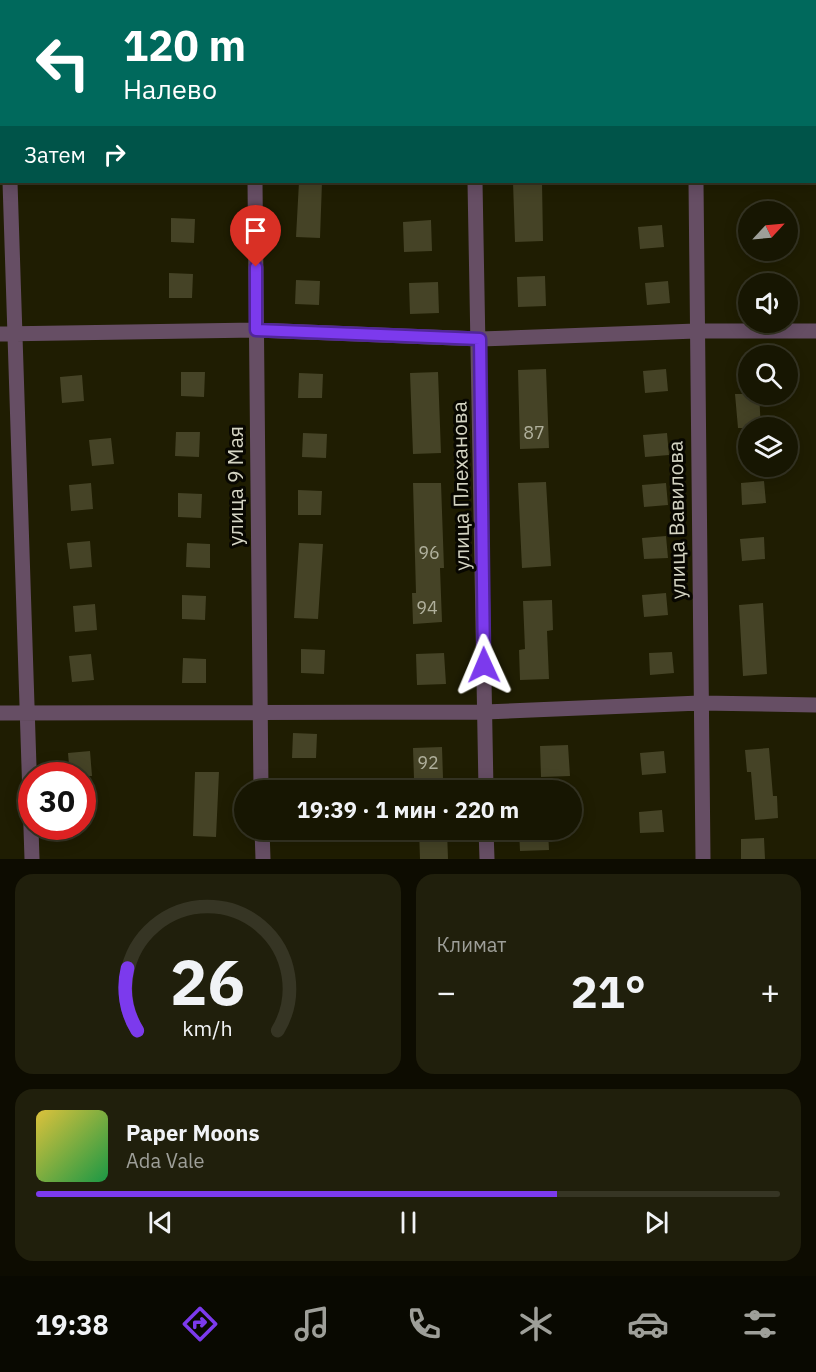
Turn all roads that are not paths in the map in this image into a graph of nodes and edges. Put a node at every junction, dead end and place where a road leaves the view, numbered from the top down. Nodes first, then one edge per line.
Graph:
1 (10, 183) edge
2 (255, 183) edge
3 (476, 183) edge
4 (696, 183) edge
5 (256, 330) junction
6 (696, 331) junction
7 (816, 331) edge
8 (7, 334) edge
9 (480, 339) junction
10 (700, 704) junction
11 (816, 705) edge
12 (259, 711) junction
13 (485, 712) junction
14 (0, 713) edge
15 (27, 713) junction
16 (261, 780) edge
17 (486, 780) edge
18 (262, 840) edge
19 (486, 840) edge
20 (32, 859) edge
21 (263, 859) edge
22 (487, 859) edge
23 (703, 859) edge

1 - 8 street
2 - 5 street, улица 9 Мая
3 - 9 street, улица Плеханова
4 - 6 street, улица Вавилова
5 - 8 street
5 - 9 street
5 - 12 street, улица 9 Мая
6 - 7 street
6 - 9 street
6 - 10 street, улица Вавилова
8 - 15 street
9 - 13 street, улица Плеханова
10 - 11 street
10 - 13 street
10 - 23 street, улица Вавилова
12 - 13 street
12 - 15 street
12 - 16 street, улица 9 Мая
13 - 17 street, улица Плеханова
14 - 15 street
15 - 20 street
18 - 21 street
19 - 22 street

